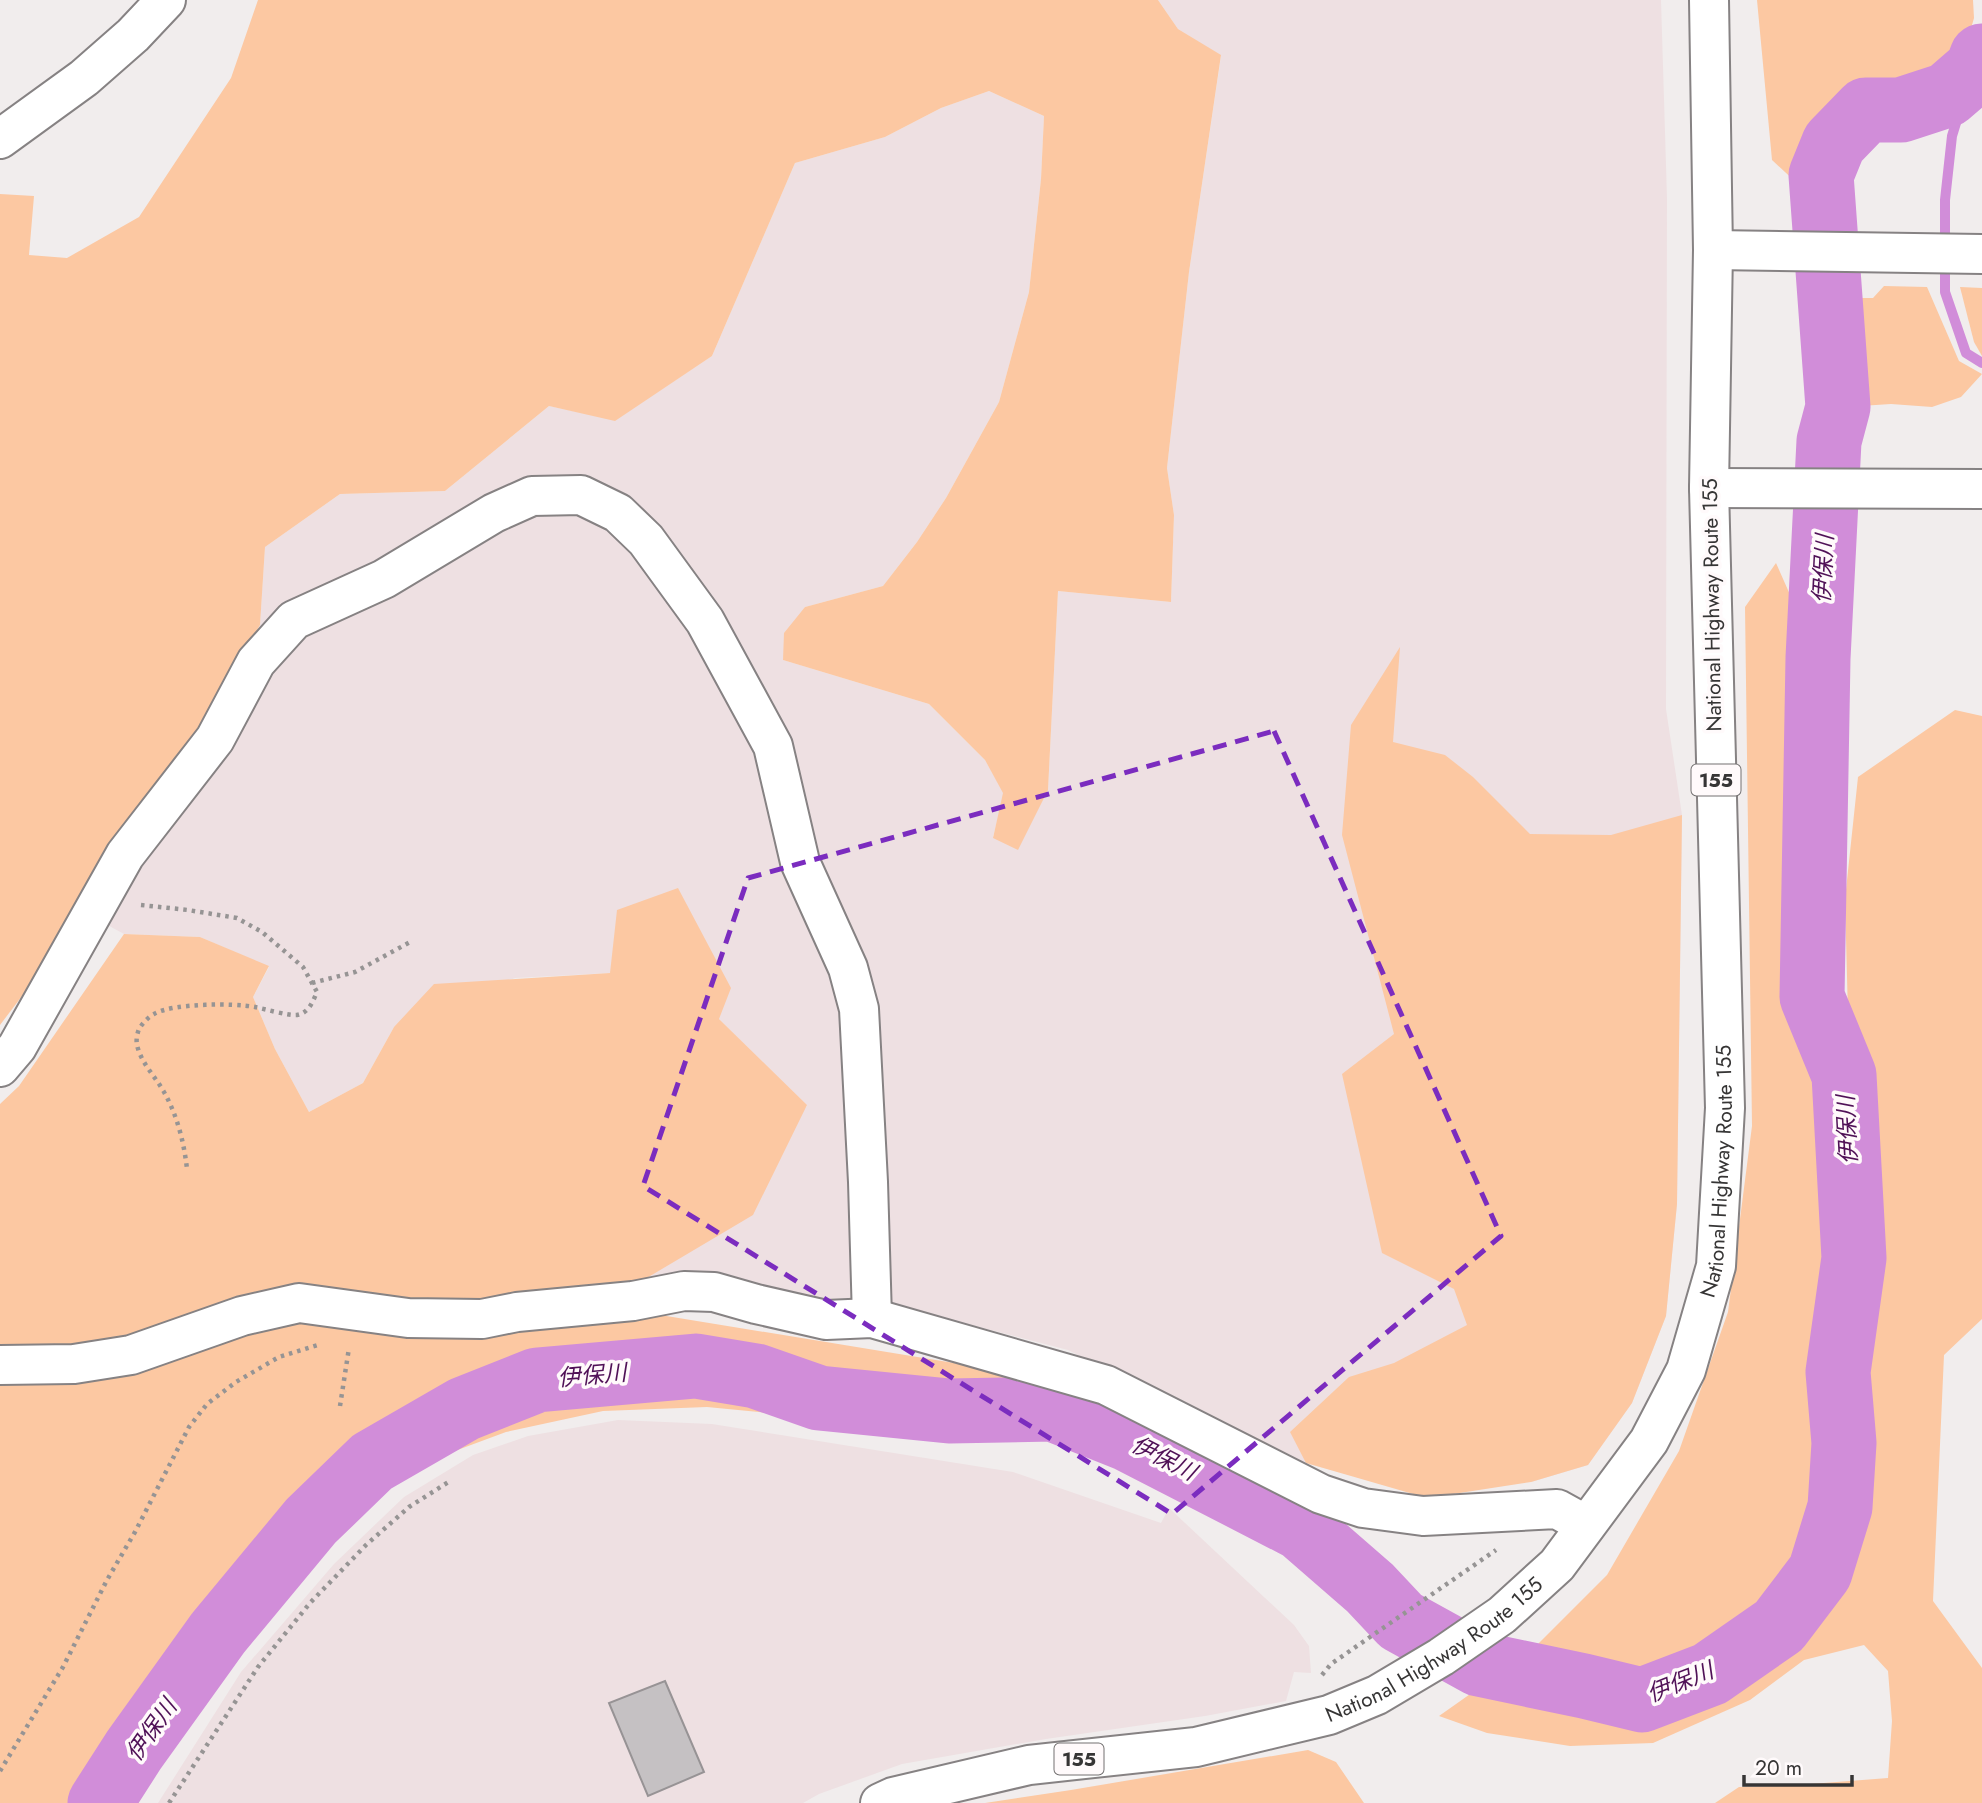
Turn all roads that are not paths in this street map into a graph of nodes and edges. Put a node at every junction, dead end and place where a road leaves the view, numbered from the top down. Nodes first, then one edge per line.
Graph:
1 (166, 0) edge
2 (1709, 0) edge
3 (0, 139) edge
4 (1713, 250) junction
5 (1982, 254) edge
6 (1709, 488) junction
7 (1982, 489) edge
8 (0, 1067) edge
9 (872, 1318) junction
10 (0, 1365) edge
11 (1586, 1525) junction
12 (880, 1803) edge

1 - 3 main road
2 - 4 main road, National Highway Route 155 / 155
4 - 5 main road
4 - 6 main road, National Highway Route 155 / 155
6 - 7 main road
6 - 11 main road, National Highway Route 155 / 155
8 - 9 main road
9 - 10 main road
9 - 11 main road
11 - 12 main road, National Highway Route 155 / 155

